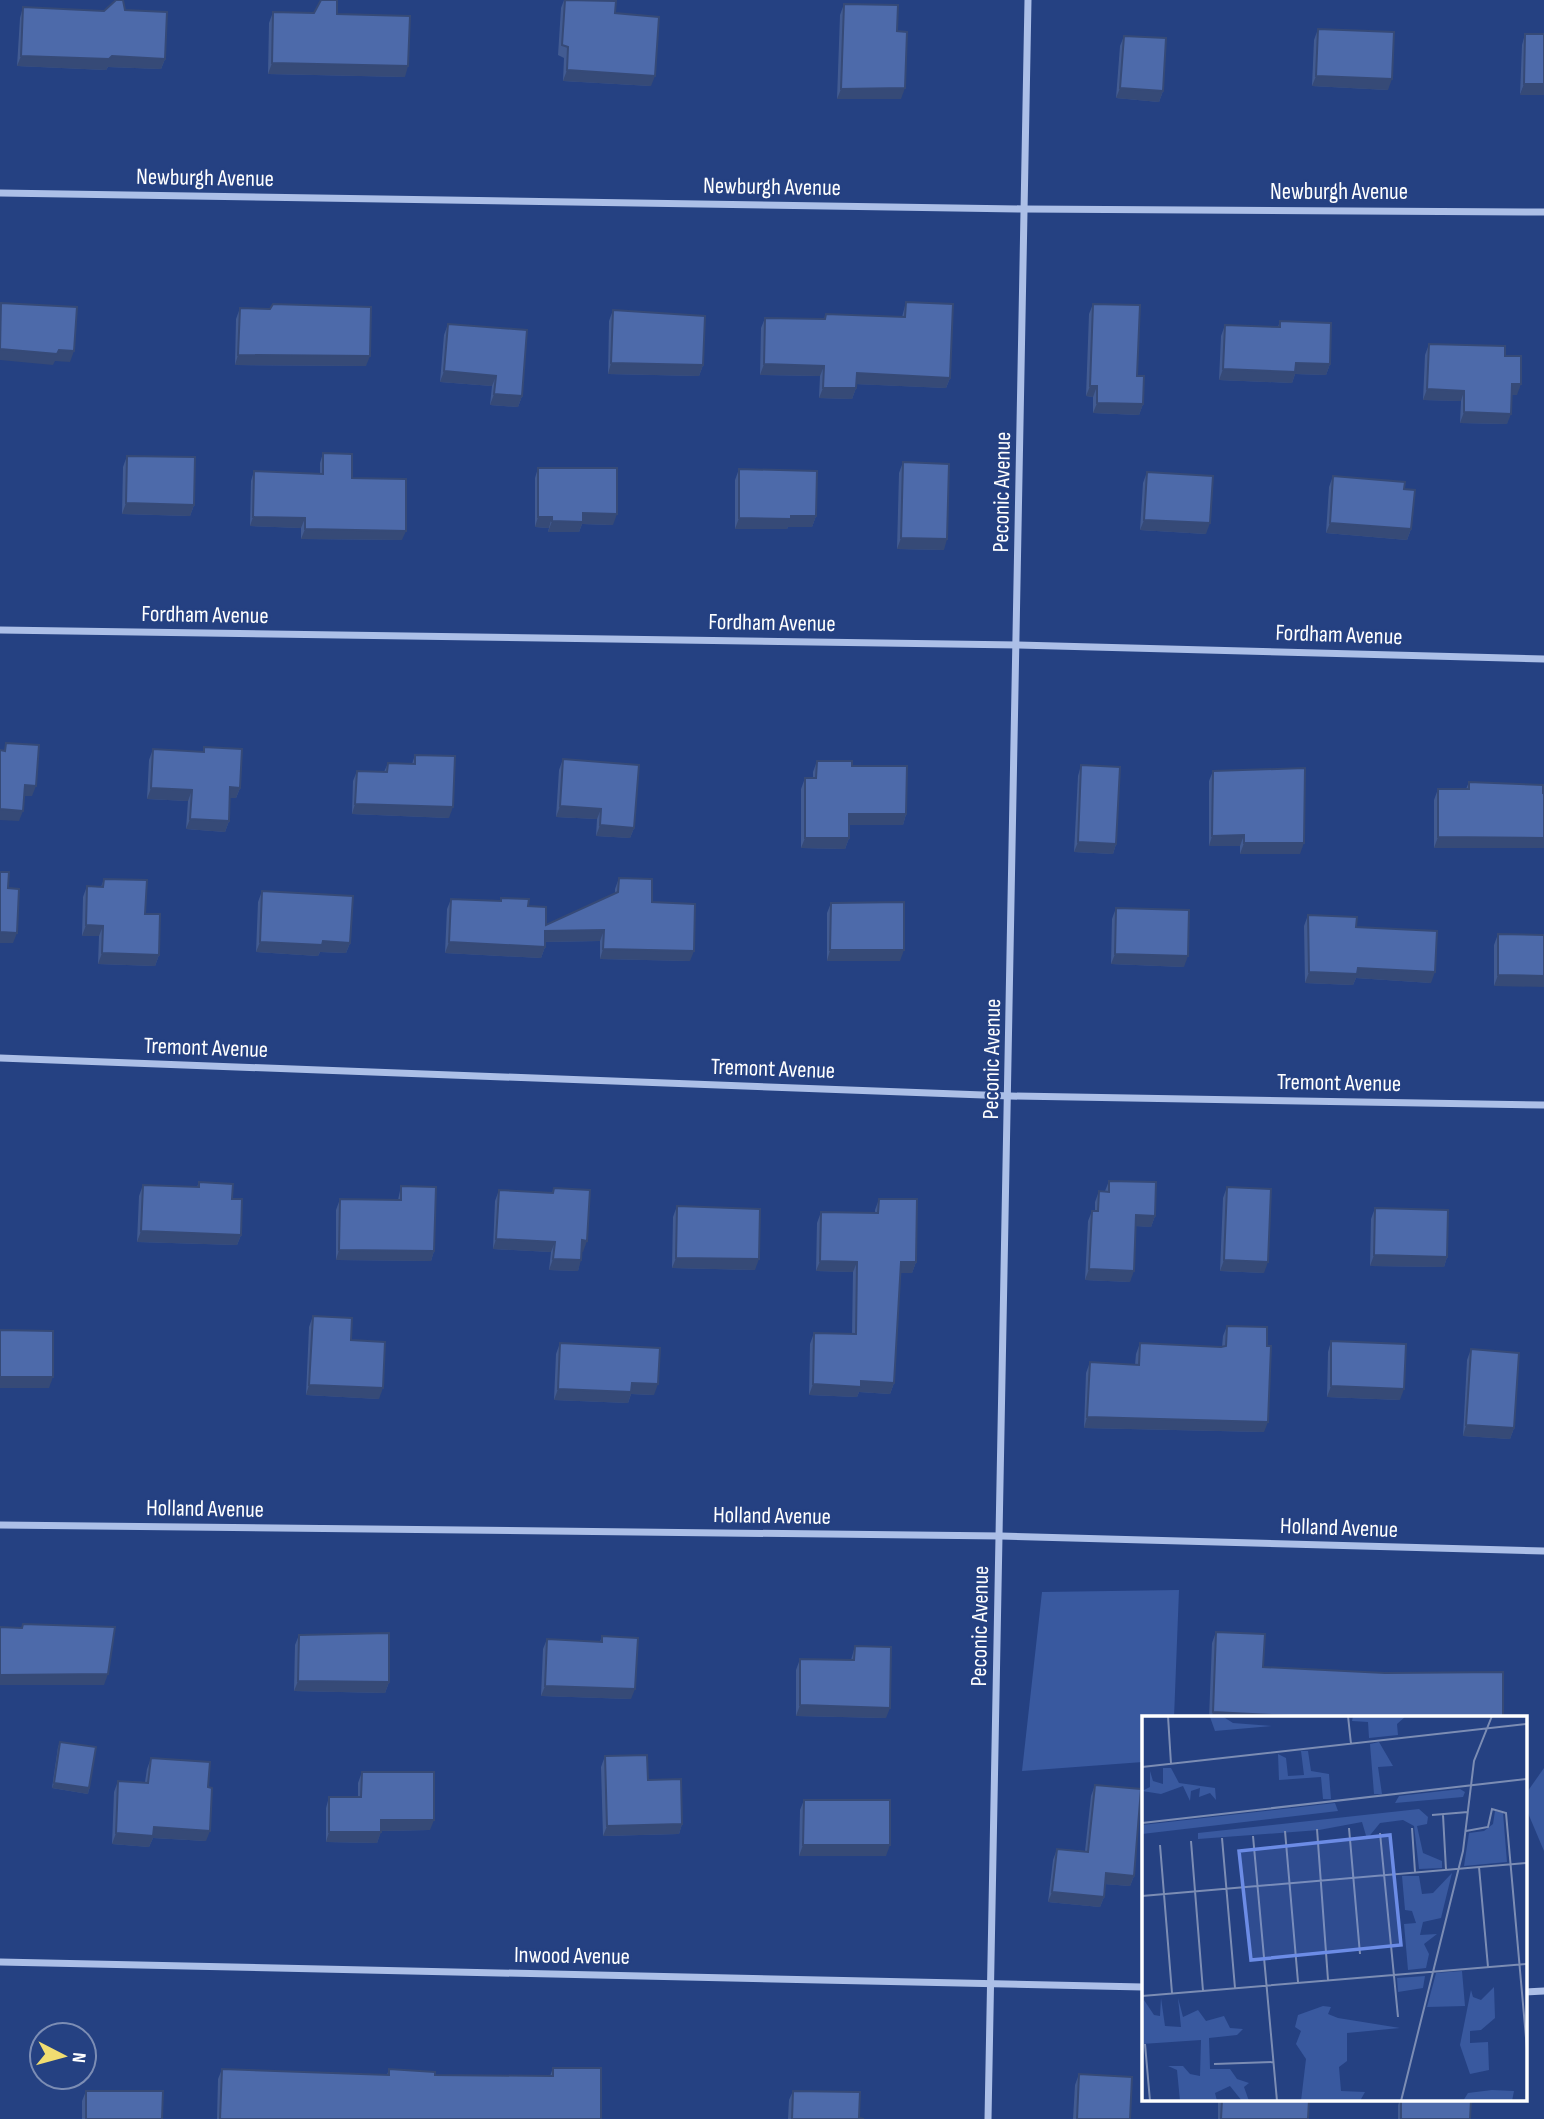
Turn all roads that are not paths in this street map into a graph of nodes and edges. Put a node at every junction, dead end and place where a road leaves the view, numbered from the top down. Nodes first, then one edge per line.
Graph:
1 (1028, 0) edge
2 (0, 193) edge
3 (1024, 209) junction
4 (1544, 212) edge
5 (0, 630) edge
6 (1018, 645) junction
7 (1544, 659) edge
8 (0, 1058) edge
9 (1010, 1096) junction
10 (1544, 1105) edge
11 (0, 1525) edge
12 (1001, 1536) junction
13 (1544, 1551) edge
14 (0, 1962) edge
15 (990, 1983) junction
16 (1142, 1987) edge
17 (1544, 1991) edge
18 (1526, 1992) edge
19 (988, 2119) edge

1 - 3 street, Peconic Avenue
2 - 3 street, Newburgh Avenue
3 - 4 street, Newburgh Avenue
3 - 6 street, Peconic Avenue
5 - 6 street, Fordham Avenue
6 - 7 street, Fordham Avenue
6 - 9 street, Peconic Avenue
8 - 9 street, Tremont Avenue
9 - 10 street, Tremont Avenue
9 - 12 street, Peconic Avenue
11 - 12 street, Holland Avenue
12 - 13 street, Holland Avenue
12 - 15 street, Peconic Avenue
14 - 15 street, Inwood Avenue
15 - 16 street, Inwood Avenue
15 - 19 street, Peconic Avenue
17 - 18 street

